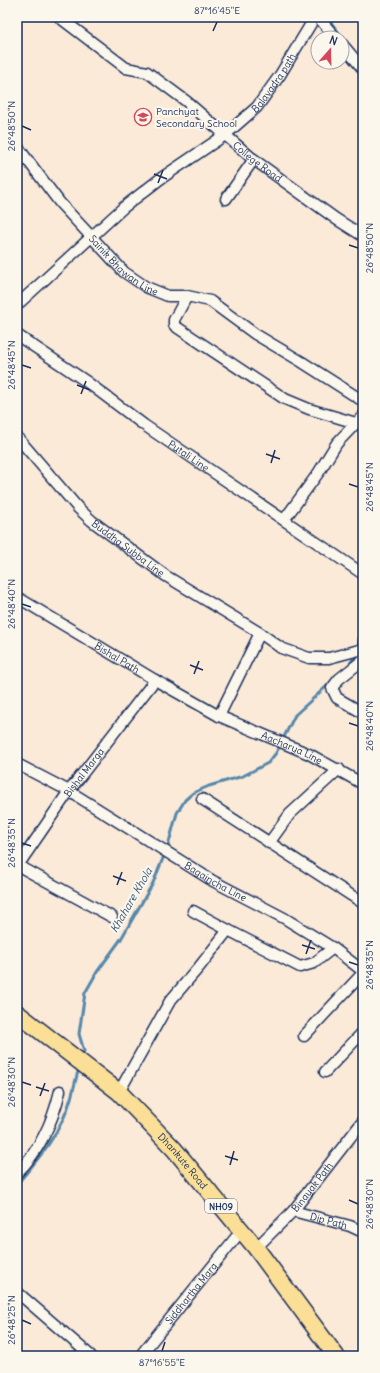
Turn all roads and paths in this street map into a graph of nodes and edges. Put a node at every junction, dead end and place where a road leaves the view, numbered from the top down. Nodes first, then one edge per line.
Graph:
1 (59, 17) edge
2 (315, 17) edge
3 (318, 17) edge
4 (329, 30) edge
5 (350, 54) edge
6 (363, 69) edge
7 (225, 135) junction
8 (17, 146) edge
9 (254, 159) junction
10 (226, 198) dead end
11 (363, 236) edge
12 (91, 237) junction
13 (187, 296) junction
14 (17, 305) edge
15 (17, 335) edge
16 (363, 401) edge
17 (360, 420) edge
18 (17, 438) edge
19 (284, 520) junction
20 (363, 574) edge
21 (17, 597) edge
22 (260, 633) junction
23 (363, 649) edge
24 (363, 660) edge
25 (155, 680) junction
26 (363, 713) edge
27 (219, 716) junction
28 (17, 764) edge
29 (339, 769) junction
30 (363, 784) edge
31 (69, 791) junction
32 (202, 799) dead end
33 (269, 843) junction
34 (17, 866) edge
35 (363, 903) edge
36 (192, 911) dead end
37 (112, 917) dead end
38 (228, 930) junction
39 (333, 948) junction
40 (363, 972) edge
41 (17, 1013) edge
42 (363, 1032) edge
43 (304, 1036) dead end
44 (325, 1072) dead end
45 (60, 1091) dead end
46 (118, 1092) junction
47 (363, 1121) edge
48 (17, 1172) edge
49 (294, 1211) junction
50 (241, 1230) junction
51 (363, 1232) edge
52 (256, 1248) junction
53 (18, 1294) edge
54 (91, 1356) edge
55 (140, 1356) edge
56 (336, 1356) edge

1 - 7 street, College Road
2 - 7 street, Balavadra path
3 - 4 street
5 - 6 street
7 - 9 street, College Road
7 - 12 street, Balavadra path
8 - 12 street, Sainik Bhawan Line
9 - 10 street
9 - 11 street, College Road
12 - 13 street, Sainik Bhawan Line
12 - 14 street, Balavadra path
13 - 16 street, Sainik Bhawan Line
13 - 17 street
15 - 19 street, Putali Line
17 - 19 street
18 - 22 street, Buddha Subba Line
19 - 20 street, Putali Line
21 - 25 street, Bishal Path
22 - 23 street, Buddha Subba Line
22 - 27 street
24 - 26 street
25 - 27 street, Bishal Path
25 - 31 street, Bishal Marga
27 - 29 street, Aacharya Line
28 - 31 street, Bagaincha Line
29 - 30 street, Aacharya Line
29 - 33 street
31 - 34 street, Bishal Marga
31 - 39 street, Bagaincha Line
32 - 33 street
33 - 35 street
34 - 37 street
36 - 38 street
38 - 39 street
38 - 46 street
39 - 40 street, Bagaincha Line
40 - 43 street
41 - 46 main road, Dhankute Road / NH09
42 - 44 street
45 - 48 street
46 - 50 main road, Dhankute Road / NH09
47 - 49 street, Binayak Path
49 - 51 street, Dip Path
49 - 52 street, Binayak Path
50 - 52 main road, Dhankute Road / NH09
50 - 55 street, Siddhartha Marg
52 - 56 main road, Dhankute Road / NH09
53 - 54 street

